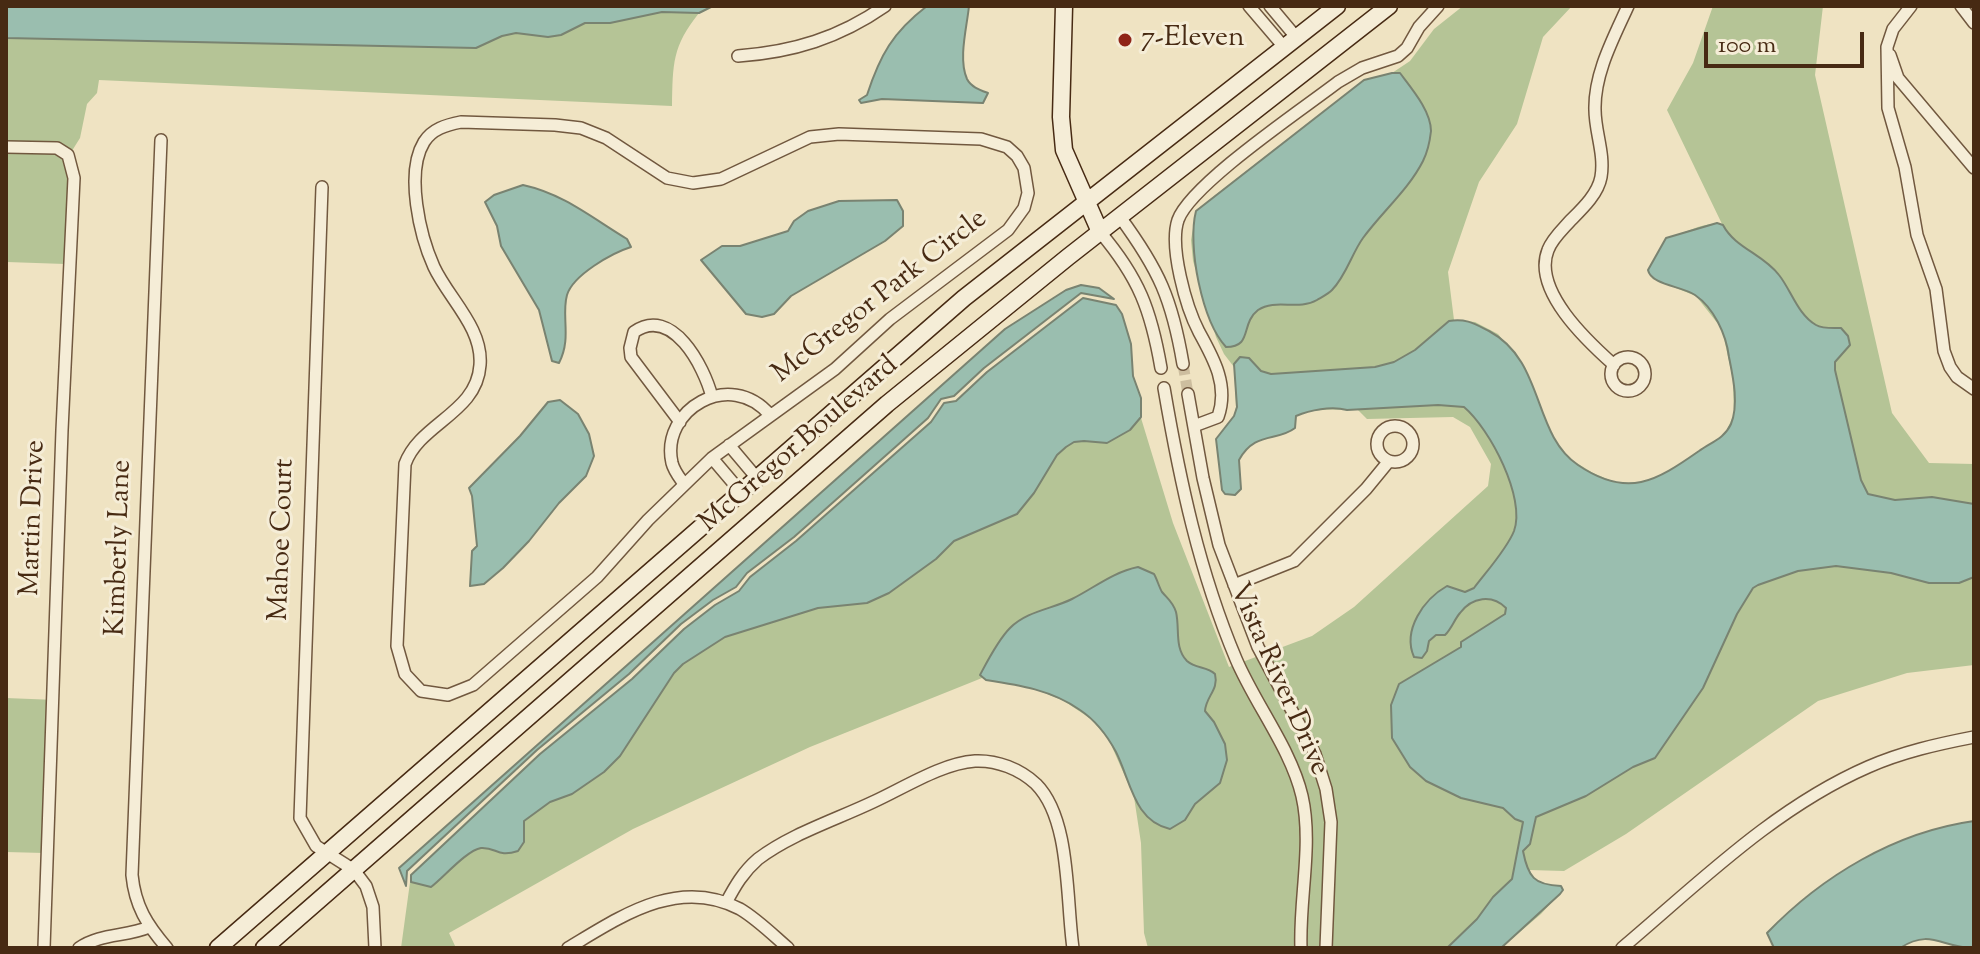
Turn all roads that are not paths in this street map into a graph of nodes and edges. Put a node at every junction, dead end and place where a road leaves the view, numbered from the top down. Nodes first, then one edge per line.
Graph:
1 (885, 6) edge
2 (1064, 6) edge
3 (1249, 6) edge
4 (1270, 6) edge
5 (1337, 6) edge
6 (1389, 6) edge
7 (1438, 6) edge
8 (1628, 6) edge
9 (1911, 6) edge
10 (1961, 6) edge
11 (1974, 23) edge
12 (1290, 42) junction
13 (1887, 47) junction
14 (738, 56) dead end
15 (161, 140) dead end
16 (6, 147) edge
17 (1974, 168) edge
18 (322, 187) dead end
19 (1087, 204) junction
20 (1120, 217) junction
21 (1100, 232) junction
22 (1183, 364) tunnel mouth
23 (1614, 365) dead end
24 (1161, 368) dead end
25 (1164, 388) dead end
26 (1974, 389) edge
27 (1188, 394) tunnel mouth
28 (712, 397) junction
29 (770, 415) junction
30 (680, 422) junction
31 (1194, 426) junction
32 (729, 445) junction
33 (712, 458) junction
34 (1389, 461) dead end
35 (756, 477) junction
36 (684, 484) junction
37 (740, 491) junction
38 (1234, 585) junction
39 (1974, 737) edge
40 (327, 852) junction
41 (354, 870) junction
42 (726, 903) junction
43 (149, 927) junction
44 (44, 948) edge
45 (79, 948) edge
46 (167, 948) edge
47 (218, 948) edge
48 (264, 948) edge
49 (375, 948) edge
50 (568, 948) edge
51 (788, 948) edge
52 (1073, 948) edge
53 (1301, 948) edge
54 (1326, 948) edge
55 (1622, 948) edge

1 - 14 street
2 - 19 main road
3 - 12 street
4 - 12 street
5 - 12 main road, McGregor Boulevard
6 - 20 main road, McGregor Boulevard
7 - 31 street
8 - 23 street
9 - 13 street
10 - 11 street
12 - 19 main road, McGregor Boulevard
13 - 17 street
13 - 26 street
15 - 43 street, Kimberly Lane
16 - 44 street, Martin Drive
18 - 40 street, Mahoe Court
19 - 20 main road
19 - 21 main road
19 - 35 main road, McGregor Boulevard
20 - 21 main road, McGregor Boulevard
20 - 22 street
21 - 24 street
21 - 41 main road, McGregor Boulevard
25 - 53 street, Vista River Drive
27 - 31 street, Vista River Drive
28 - 29 street
28 - 30 street
28 - 30 street
29 - 32 street, McGregor Park Circle
29 - 36 street, McGregor Park Circle
30 - 36 street
31 - 38 street, Vista River Drive
32 - 33 street, McGregor Park Circle
32 - 35 street
33 - 36 street, McGregor Park Circle
33 - 37 street
34 - 38 street
35 - 37 main road, McGregor Boulevard
37 - 40 main road, McGregor Boulevard
38 - 54 street, Vista River Drive
39 - 55 street
40 - 41 street, Mahoe Court
40 - 47 main road, McGregor Boulevard
41 - 48 main road, McGregor Boulevard
41 - 49 street
42 - 50 street
42 - 51 street
42 - 52 street
43 - 45 street
43 - 46 street, Kimberly Lane

